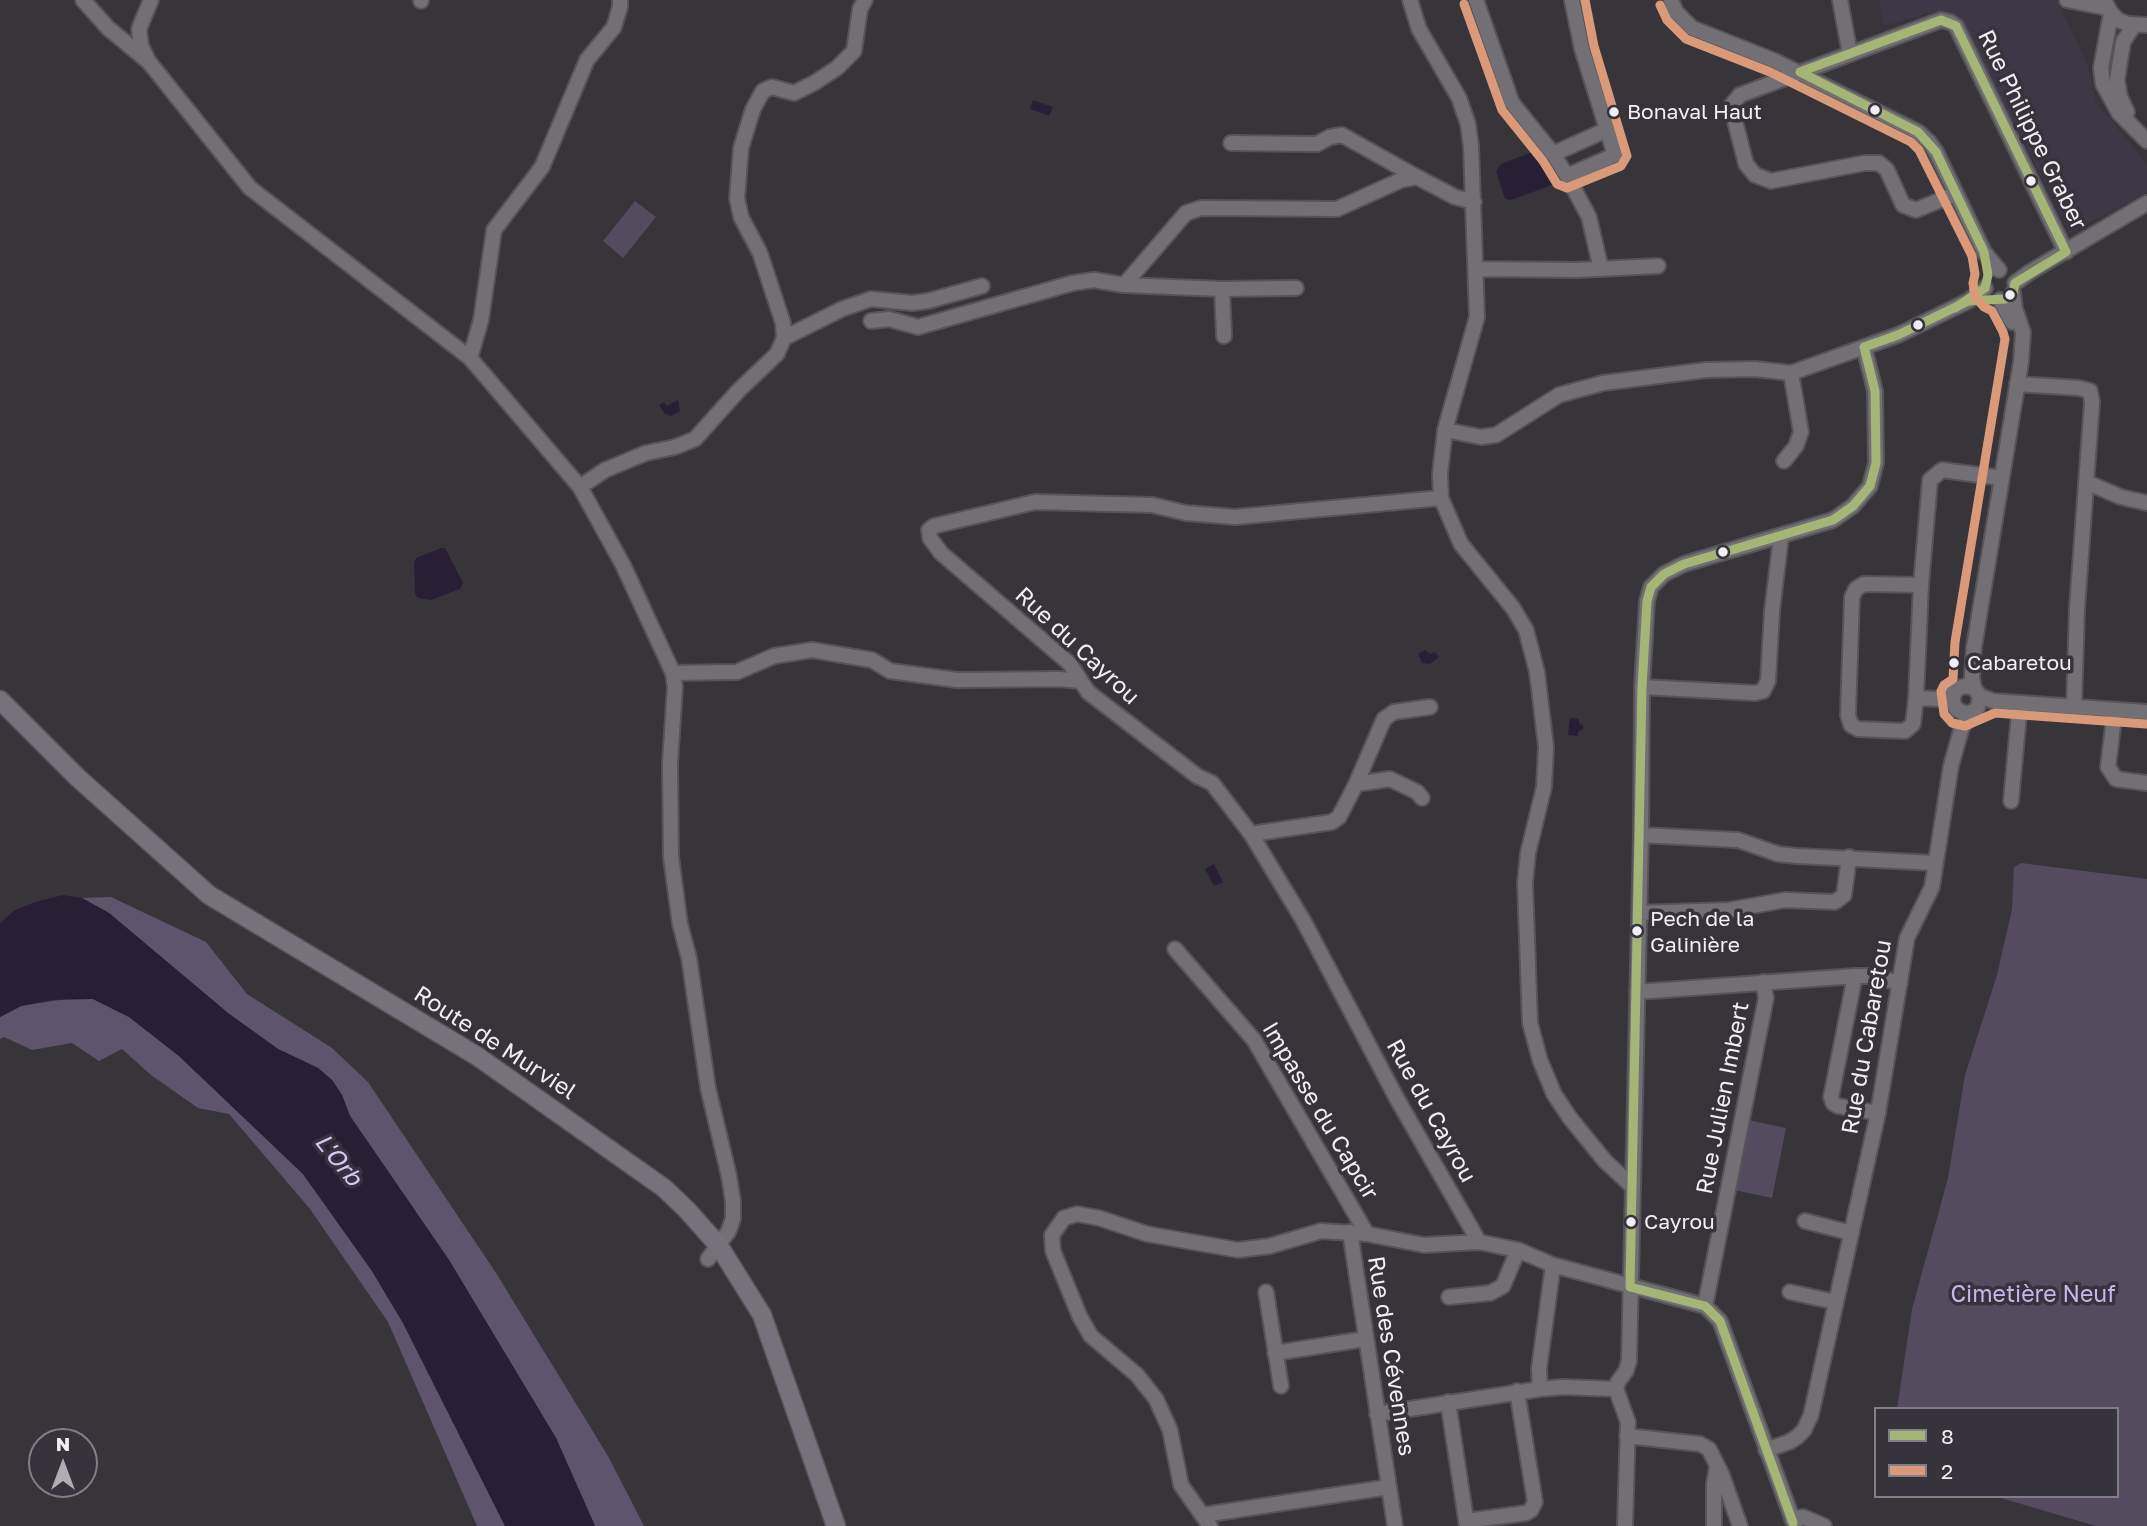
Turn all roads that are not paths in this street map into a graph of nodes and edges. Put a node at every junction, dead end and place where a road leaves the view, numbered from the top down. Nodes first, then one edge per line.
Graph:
1 (83, 0) edge
2 (151, 0) edge
3 (620, 0) edge
4 (865, 0) edge
5 (1410, 0) edge
6 (1476, 0) edge
7 (1572, 0) edge
8 (1671, 0) edge
9 (1840, 0) edge
10 (2067, 0) edge
11 (2107, 7) edge
12 (2141, 25) edge
13 (1850, 54) junction
14 (149, 62) junction
15 (1800, 72) junction
16 (2133, 126) junction
17 (1606, 130) junction
18 (2147, 141) edge
19 (1231, 143) dead end
20 (1553, 154) junction
21 (1567, 176) junction
22 (1416, 177) junction
23 (1955, 194) junction
24 (1474, 202) junction
25 (2147, 203) edge
26 (2066, 252) junction
27 (1658, 266) dead end
28 (1476, 269) junction
29 (1601, 269) junction
30 (1124, 285) junction
31 (2000, 285) junction
32 (982, 286) dead end
33 (1296, 288) dead end
34 (1222, 289) junction
35 (871, 321) dead end
36 (1224, 336) dead end
37 (784, 338) junction
38 (1864, 347) junction
39 (470, 358) junction
40 (1791, 373) junction
41 (2017, 384) junction
42 (1445, 430) junction
43 (1784, 461) dead end
44 (1995, 477) junction
45 (2086, 482) junction
46 (580, 487) junction
47 (1441, 498) junction
48 (2147, 503) edge
49 (1780, 537) junction
50 (1921, 585) junction
51 (673, 673) junction
52 (1081, 681) junction
53 (1642, 687) junction
54 (1916, 698) junction
55 (0, 700) edge
56 (1966, 700) junction
57 (2020, 703) junction
58 (1430, 707) dead end
59 (2074, 707) junction
60 (2115, 710) junction
61 (2147, 712) edge
62 (2147, 783) edge
63 (1356, 784) junction
64 (1422, 798) dead end
65 (2011, 801) dead end
66 (1251, 834) junction
67 (1641, 835) junction
68 (1849, 857) junction
69 (1935, 863) junction
70 (1639, 913) junction
71 (1175, 949) dead end
72 (1855, 976) junction
73 (1763, 982) junction
74 (1900, 983) junction
75 (1637, 992) junction
76 (1878, 1113) junction
77 (1634, 1150) junction
78 (1608, 1164) junction
79 (1633, 1187) junction
80 (1805, 1221) dead end
81 (1350, 1232) junction
82 (1851, 1233) junction
83 (1367, 1234) junction
84 (1479, 1242) junction
85 (1518, 1250) junction
86 (714, 1252) junction
87 (1553, 1265) junction
88 (1630, 1287) junction
89 (1266, 1293) dead end
90 (1790, 1293) dead end
91 (1449, 1297) dead end
92 (1835, 1302) junction
93 (1705, 1306) junction
94 (1365, 1339) junction
95 (1275, 1353) junction
96 (1281, 1386) dead end
97 (1540, 1389) junction
98 (1616, 1389) junction
99 (1517, 1391) junction
100 (1448, 1402) junction
101 (1377, 1414) junction
102 (1628, 1436) junction
103 (1766, 1450) junction
104 (1718, 1465) junction
105 (1388, 1488) junction
106 (1207, 1520) edge
107 (1466, 1523) edge
108 (1792, 1524) edge
109 (836, 1526) edge
110 (1395, 1526) edge
111 (1625, 1526) edge
112 (1714, 1526) edge
113 (1740, 1526) edge
114 (1824, 1526) edge

1 - 14 street
2 - 14 street
3 - 39 street
4 - 37 street
5 - 24 street
6 - 20 street
7 - 17 street
8 - 15 street
9 - 13 street
10 - 11 street
11 - 12 street
11 - 16 street
12 - 16 street
13 - 15 street, Rue Philippe Graber
13 - 26 street, Rue Philippe Graber
14 - 39 street
15 - 23 street
15 - 23 street, Rue Philippe Graber
16 - 18 street
17 - 20 street
17 - 21 street
19 - 22 street
20 - 21 street
21 - 29 street
22 - 24 street
22 - 30 street
23 - 31 street
24 - 28 street
25 - 26 street
26 - 31 street
27 - 29 street
28 - 29 street
28 - 42 street
30 - 34 street
30 - 35 street
31 - 38 street
31 - 41 street
31 - 44 street
32 - 37 street
33 - 34 street
34 - 36 street
37 - 46 street
38 - 40 street
38 - 49 street
39 - 46 street
40 - 42 street
40 - 43 street
41 - 45 street
41 - 56 street
42 - 47 street
44 - 50 street
44 - 56 street
45 - 48 street
45 - 59 street
46 - 51 street
47 - 52 street, Rue du Cayrou
47 - 78 street
49 - 53 street
49 - 53 street
50 - 54 street
50 - 54 street
51 - 52 street
51 - 86 street
52 - 66 street, Rue du Cayrou
53 - 67 street
54 - 56 street
55 - 86 main road, Route de Murviel
56 - 57 street
56 - 69 street, Rue du Cabaretou
57 - 59 street
57 - 65 street
58 - 63 street
59 - 60 street
60 - 61 street
60 - 62 street
63 - 64 street
63 - 66 street
66 - 84 street, Rue du Cayrou
67 - 68 street
67 - 70 street
68 - 69 street
68 - 70 street
69 - 74 street, Rue du Cabaretou
70 - 75 street
71 - 83 street, Impasse du Capcir
72 - 73 street
72 - 74 street
72 - 76 street
73 - 75 street
73 - 93 street, Rue Julien Imbert
74 - 76 street, Rue du Cabaretou
75 - 77 street
76 - 82 street, Rue du Cabaretou
77 - 78 street
77 - 79 street
78 - 79 street
79 - 88 street
80 - 82 street
81 - 83 street
81 - 94 street, Rue des Cévennes
81 - 106 street
82 - 92 street, Rue du Cabaretou
83 - 84 street
84 - 85 street
85 - 87 street
85 - 91 street
86 - 109 main road, Route de Murviel
87 - 88 street
87 - 97 street
88 - 93 street
88 - 98 street
89 - 95 street
90 - 92 street
92 - 103 street, Rue du Cabaretou
93 - 103 street
94 - 95 street
94 - 101 street, Rue des Cévennes
95 - 96 street
97 - 98 street
97 - 99 street
98 - 102 street
99 - 100 street
99 - 107 street
100 - 101 street
100 - 107 street
101 - 105 street, Rue des Cévennes
102 - 104 street
102 - 111 street
103 - 108 street
104 - 112 street
104 - 113 street
105 - 106 street
105 - 110 street, Rue des Cévennes
108 - 114 street

